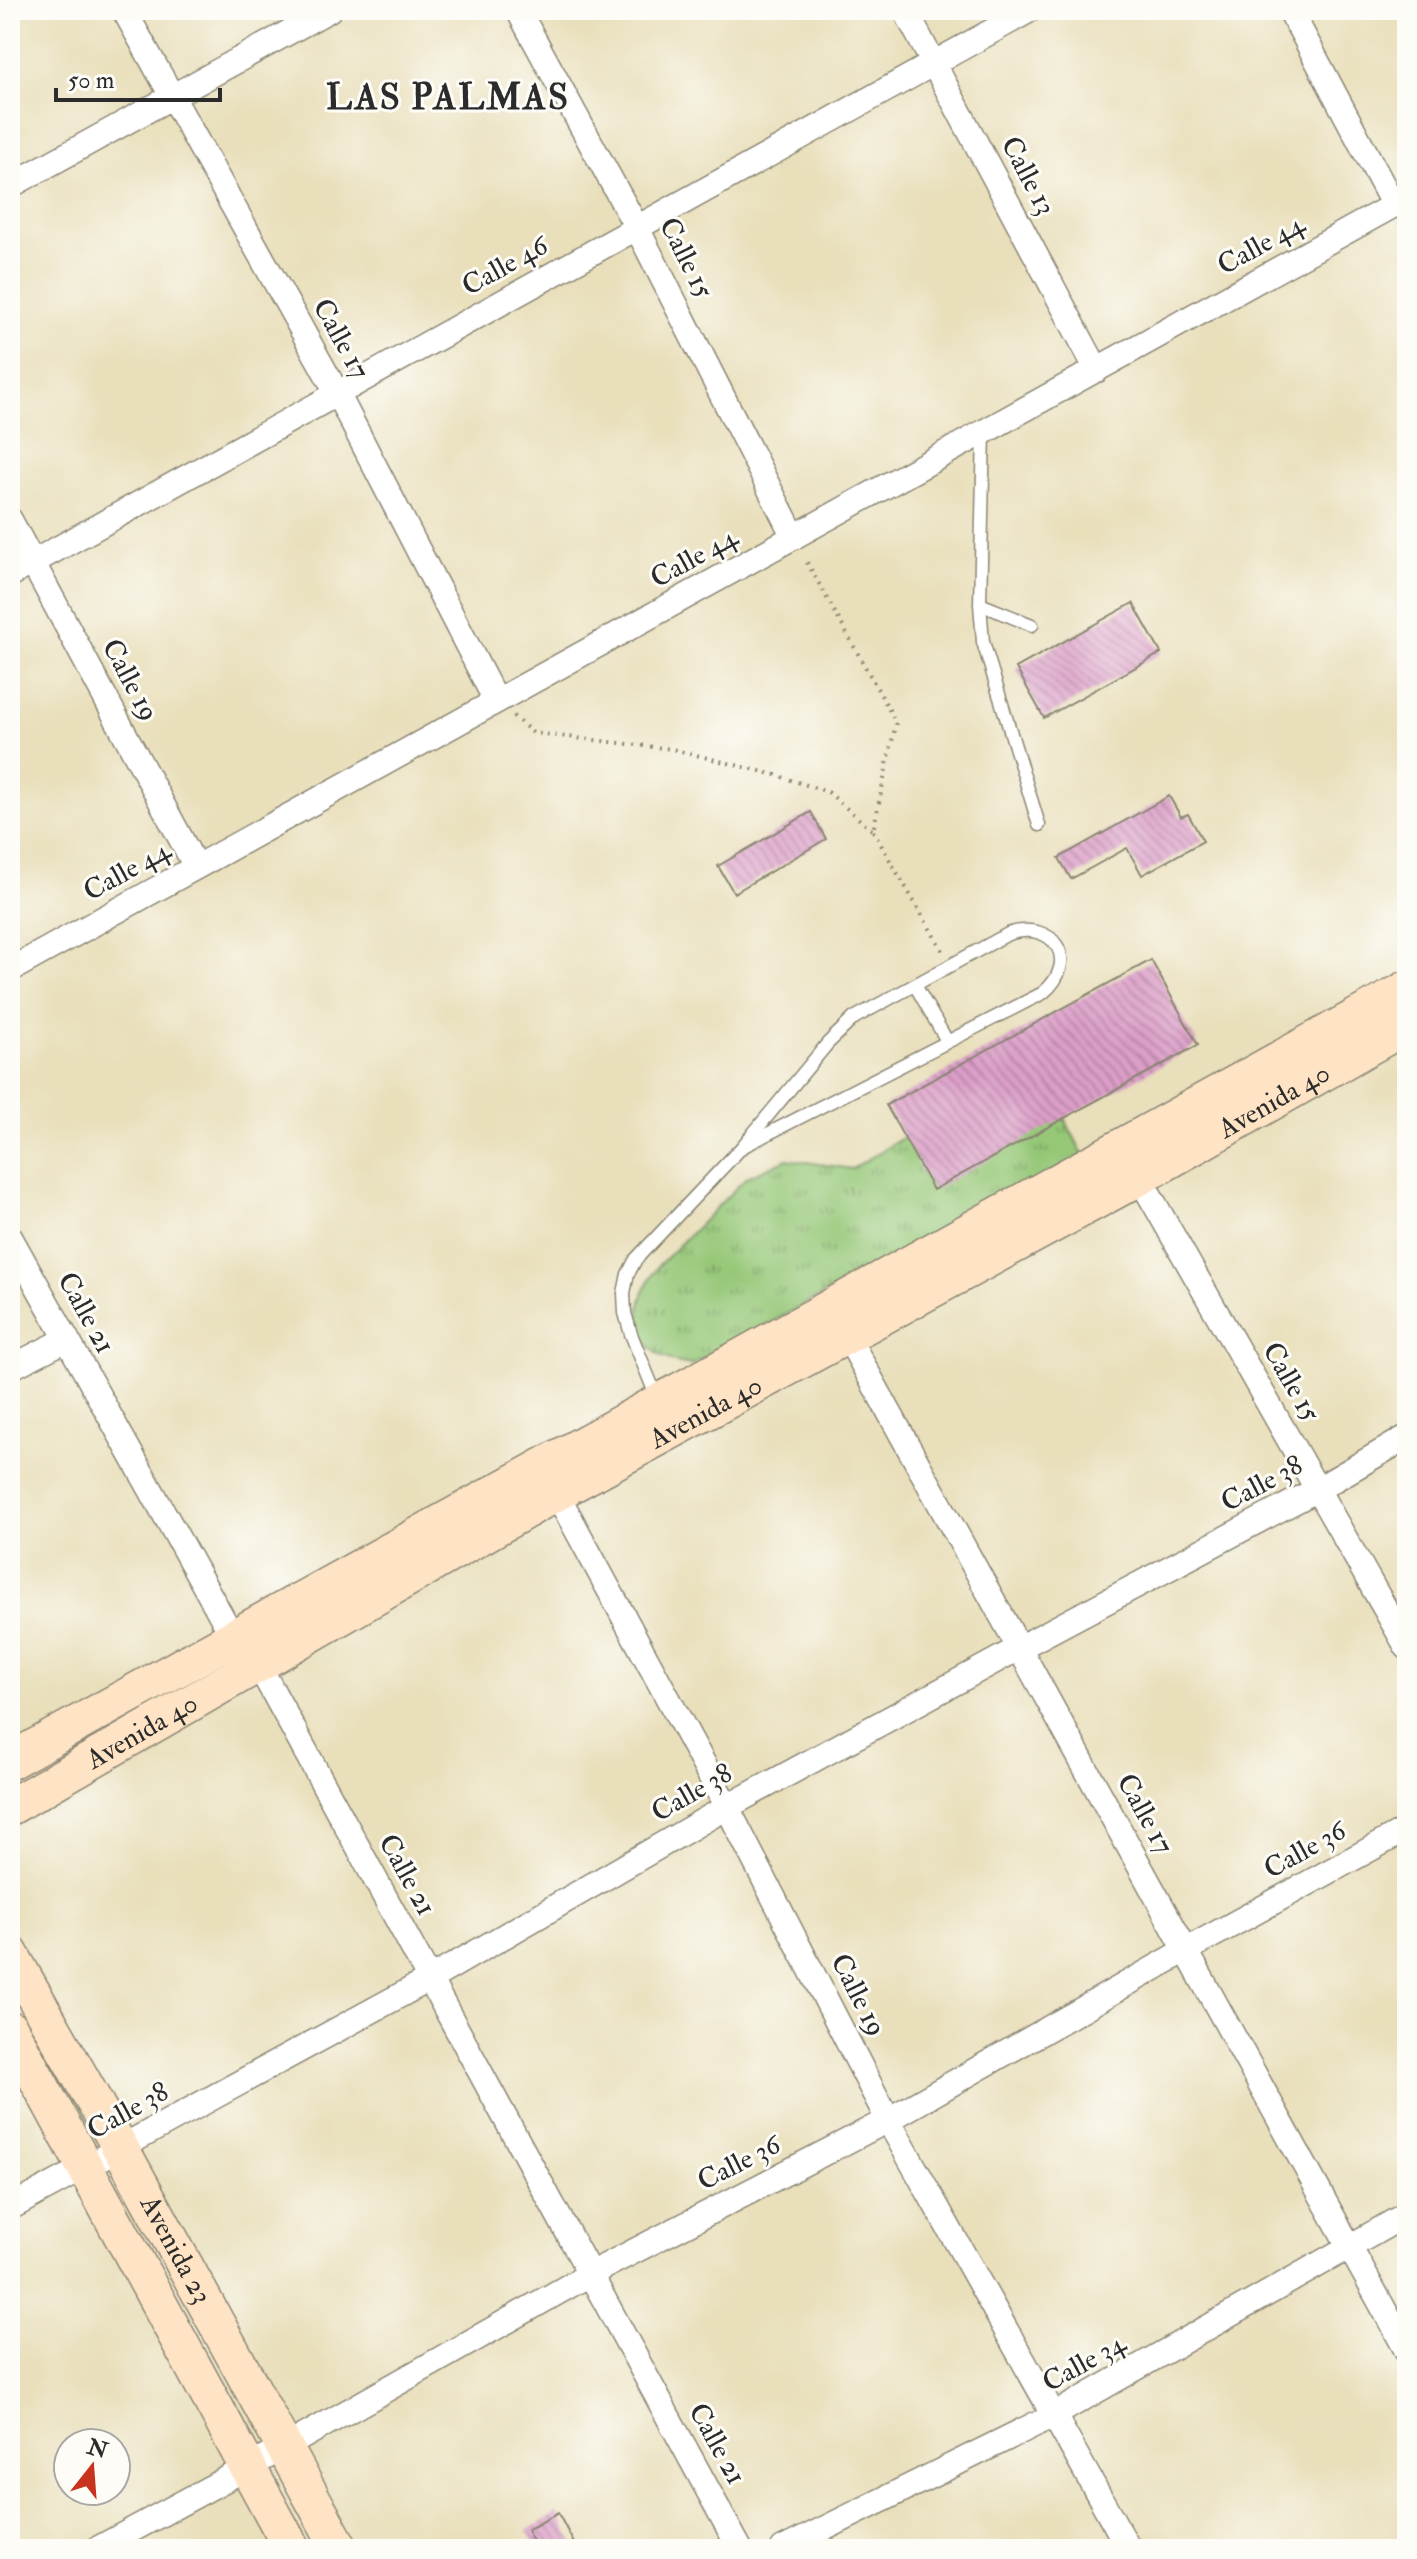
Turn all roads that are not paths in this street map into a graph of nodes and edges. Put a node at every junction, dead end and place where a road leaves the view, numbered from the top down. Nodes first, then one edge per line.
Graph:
1 (124, 10) edge
2 (329, 10) edge
3 (518, 10) edge
4 (905, 10) edge
5 (1030, 10) edge
6 (1290, 10) edge
7 (934, 63) junction
8 (171, 97) junction
9 (10, 186) edge
10 (1400, 202) edge
11 (637, 228) junction
12 (1097, 370) junction
13 (337, 393) junction
14 (984, 432) junction
15 (10, 520) edge
16 (794, 537) junction
17 (33, 562) junction
18 (10, 575) edge
19 (980, 604) junction
20 (1032, 625) dead end
21 (496, 701) junction
22 (1039, 825) dead end
23 (196, 867) junction
24 (10, 970) edge
25 (915, 985) junction
26 (1407, 989) edge
27 (1407, 1025) edge
28 (947, 1041) junction
29 (742, 1147) junction
30 (1131, 1162) junction
31 (10, 1237) edge
32 (838, 1320) junction
33 (67, 1339) junction
34 (10, 1368) edge
35 (666, 1415) junction
36 (1407, 1437) edge
37 (549, 1479) junction
38 (1318, 1489) junction
39 (233, 1637) junction
40 (1407, 1647) edge
41 (1019, 1648) junction
42 (258, 1664) junction
43 (10, 1761) edge
44 (10, 1807) edge
45 (727, 1807) junction
46 (1407, 1829) edge
47 (1186, 1950) junction
48 (10, 1953) edge
49 (430, 1979) junction
50 (10, 2029) edge
51 (888, 2120) junction
52 (121, 2149) junction
53 (87, 2168) junction
54 (10, 2208) edge
55 (1407, 2214) edge
56 (1350, 2247) junction
57 (590, 2274) junction
58 (1407, 2351) edge
59 (1054, 2415) junction
60 (285, 2447) junction
61 (248, 2467) junction
62 (97, 2549) edge
63 (292, 2549) edge
64 (340, 2549) edge
65 (740, 2549) edge
66 (783, 2549) edge
67 (1129, 2549) edge

1 - 8 street, Calle 17
2 - 8 street
3 - 11 street, Calle 15
4 - 7 street, Calle 13
5 - 7 street, Calle 46
6 - 10 street
7 - 11 street, Calle 46
7 - 12 street, Calle 13
8 - 9 street
8 - 13 street, Calle 17
10 - 12 street, Calle 44
11 - 13 street, Calle 46
11 - 16 street, Calle 15
12 - 14 street, Calle 44
13 - 17 street, Calle 46
13 - 21 street, Calle 17
14 - 16 street, Calle 44
14 - 19 lane
15 - 17 street, Calle 19
16 - 21 street, Calle 44
17 - 18 street, Calle 46
17 - 23 street, Calle 19
19 - 20 lane
19 - 22 lane
21 - 23 street, Calle 44
23 - 24 street, Calle 44
25 - 28 lane
25 - 28 lane
25 - 29 lane
26 - 30 main road, Avenida 40
27 - 30 main road, Avenida 40
28 - 29 lane
29 - 35 lane
30 - 32 main road, Avenida 40
30 - 38 street, Calle 15
31 - 33 street, Calle 21
32 - 35 main road, Avenida 40
32 - 41 street, Calle 17
33 - 34 street
33 - 39 street, Calle 21
35 - 37 main road, Avenida 40
36 - 38 street, Calle 38
37 - 39 main road, Avenida 40
37 - 42 main road, Avenida 40
37 - 45 street, Calle 19
38 - 40 street, Calle 15
38 - 41 street, Calle 38
39 - 42 street, Calle 21
39 - 43 main road, Avenida 40
41 - 45 street, Calle 38
41 - 47 street, Calle 17
42 - 44 main road, Avenida 40
42 - 49 street, Calle 21
45 - 49 street, Calle 38
45 - 51 street, Calle 19
46 - 47 street, Calle 36
47 - 51 street, Calle 36
47 - 56 street, Calle 17
48 - 52 main road, Avenida 23
49 - 52 street, Calle 38
49 - 57 street, Calle 21
50 - 53 main road, Avenida 23
51 - 57 street, Calle 36
51 - 59 street, Calle 19
52 - 53 street, Calle 38
52 - 60 main road, Avenida 23
53 - 54 street, Calle 38
53 - 61 main road, Avenida 23
55 - 56 street, Calle 34
56 - 58 street, Calle 17
56 - 59 street, Calle 34
57 - 60 street, Calle 36
57 - 65 street, Calle 21
59 - 66 street, Calle 34
59 - 67 street, Calle 19
60 - 61 street, Calle 36
60 - 64 main road, Avenida 23
61 - 62 street, Calle 36
61 - 63 main road, Avenida 23

